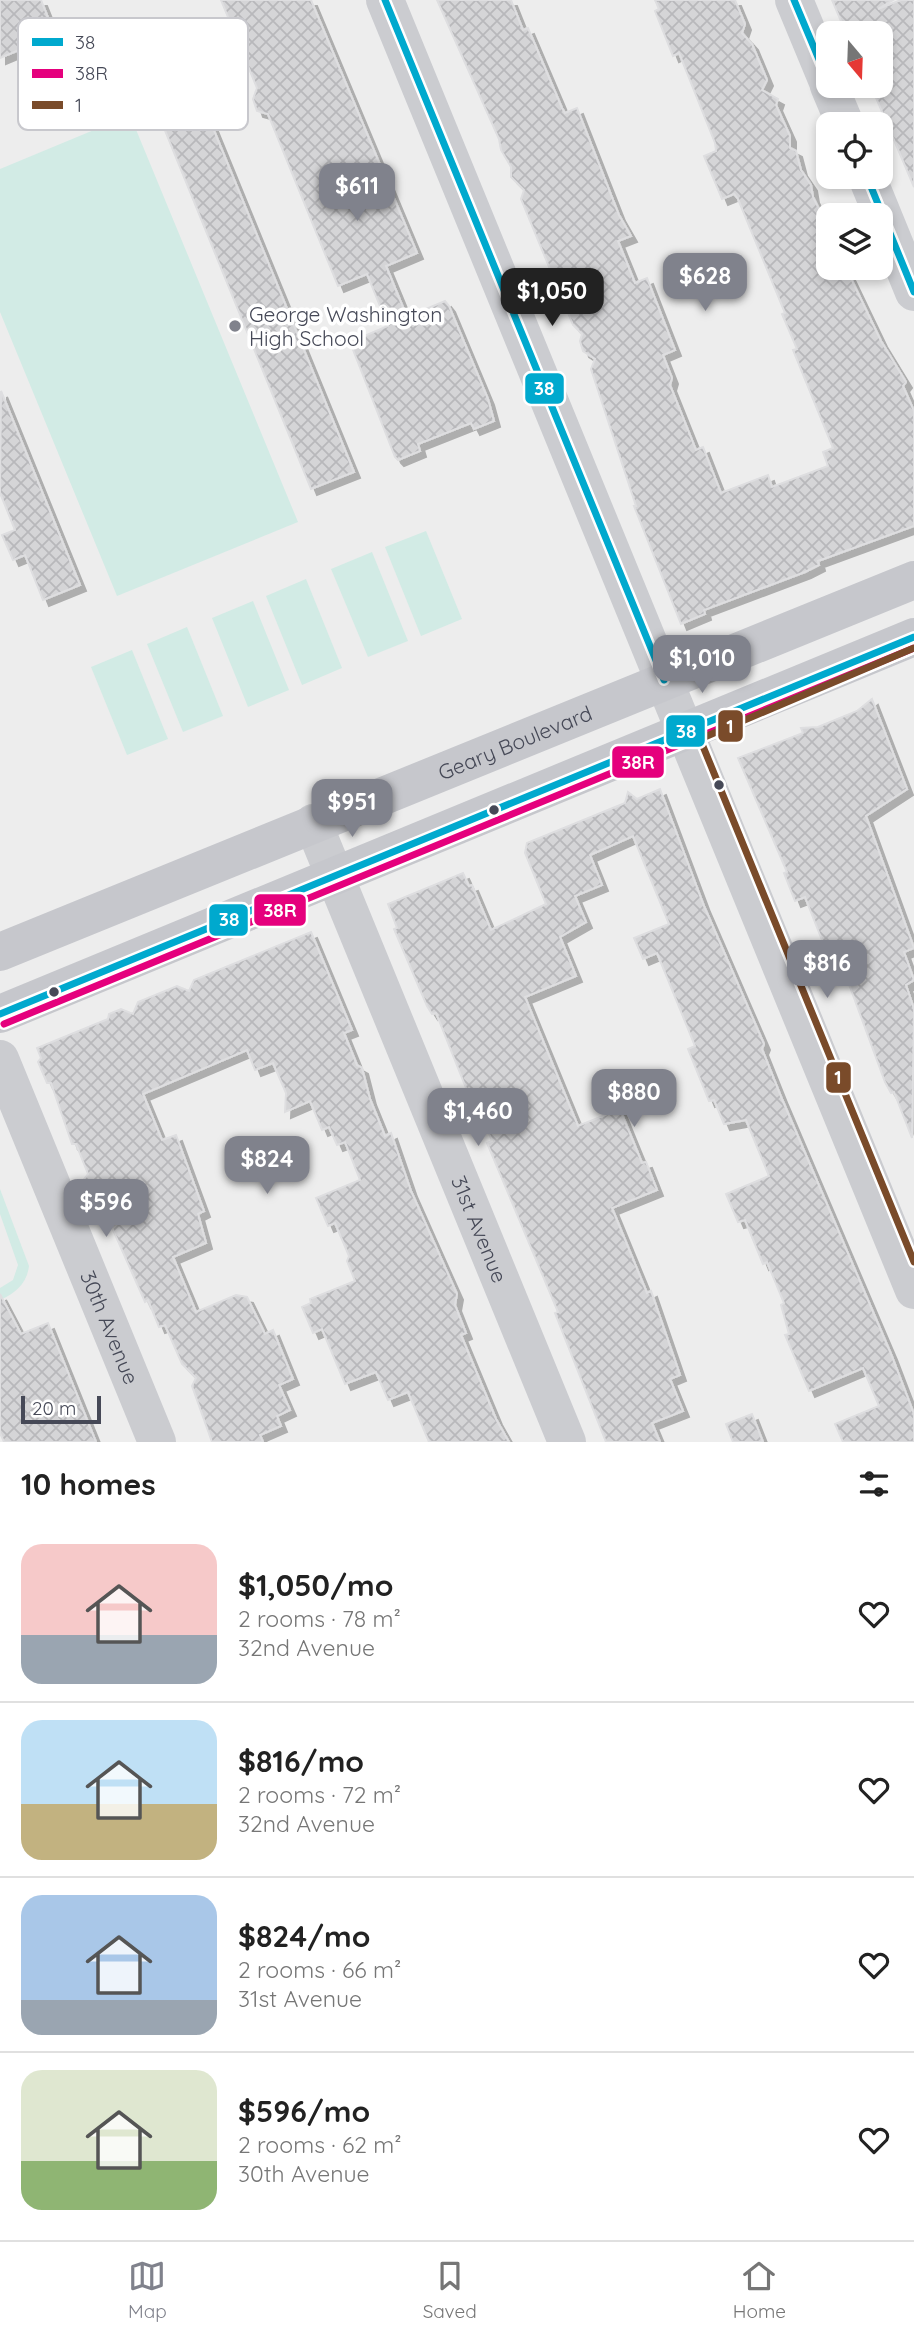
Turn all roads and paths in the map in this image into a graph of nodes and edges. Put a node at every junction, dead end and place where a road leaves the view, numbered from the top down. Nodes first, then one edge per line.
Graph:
1 (385, 0) edge
2 (794, 0) edge
3 (816, 53) edge
4 (872, 189) edge
5 (914, 292) edge
6 (914, 580) edge
7 (914, 637) edge
8 (664, 680) junction
9 (686, 733) junction
10 (313, 823) junction
11 (335, 877) junction
12 (0, 952) edge
13 (0, 1014) edge
14 (0, 1059) edge
15 (914, 1290) edge
16 (157, 1442) edge
17 (567, 1442) edge

1 - 8 street
2 - 3 street
4 - 5 street
6 - 8 main road, Geary Boulevard
7 - 9 main road
8 - 9 street
8 - 10 main road, Geary Boulevard
9 - 11 main road
9 - 15 street
10 - 11 street, 31st Avenue
10 - 12 main road, Geary Boulevard
11 - 13 main road
11 - 17 street, 31st Avenue
14 - 16 street, 30th Avenue

